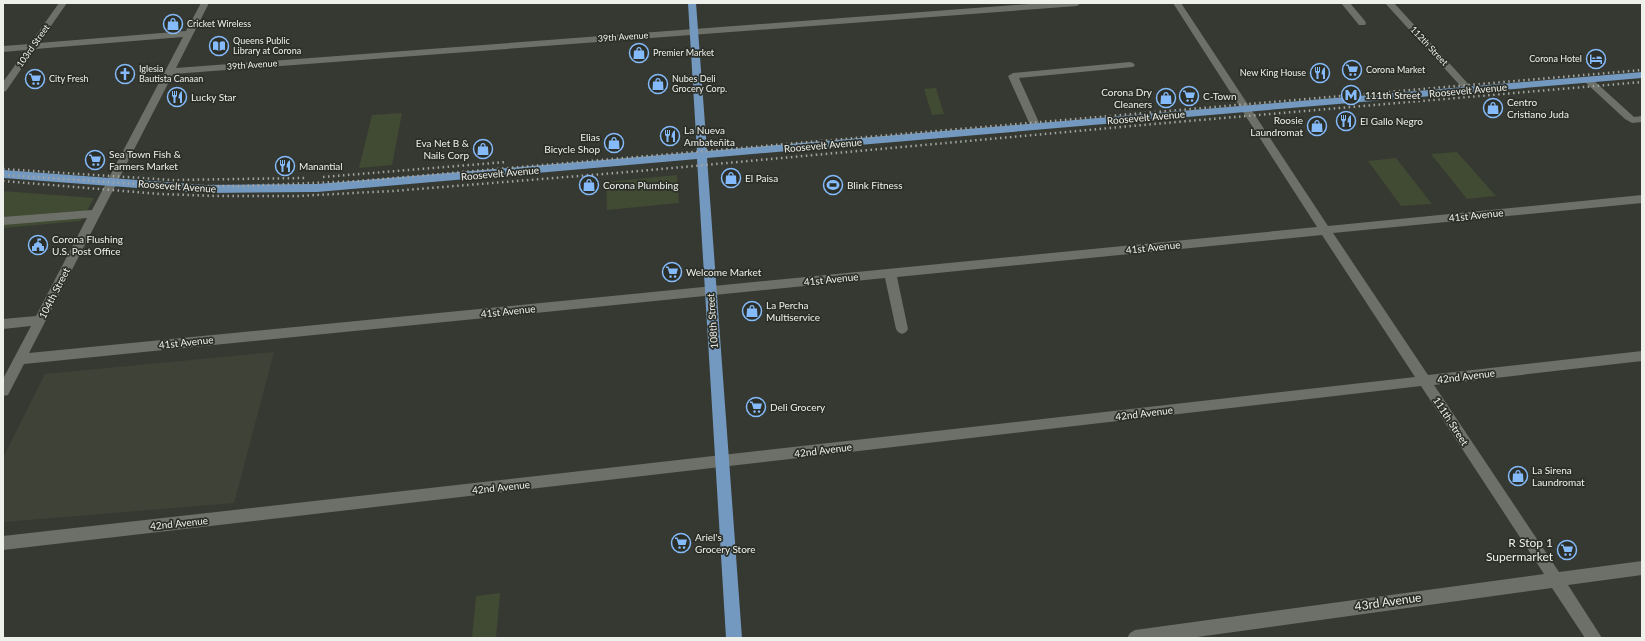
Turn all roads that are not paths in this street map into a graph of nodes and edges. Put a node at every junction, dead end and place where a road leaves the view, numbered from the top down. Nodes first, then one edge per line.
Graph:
1 (63, 3) edge
2 (204, 3) edge
3 (692, 3) edge
4 (1077, 3) edge
5 (1177, 3) edge
6 (1345, 3) edge
7 (1390, 3) edge
8 (1362, 23) dead end
9 (694, 32) junction
10 (188, 34) junction
11 (32, 47) junction
12 (3, 49) edge
13 (1130, 65) dead end
14 (169, 71) junction
15 (1642, 75) edge
16 (1588, 80) junction
17 (3, 89) edge
18 (1469, 90) junction
19 (1245, 109) junction
20 (1642, 119) edge
21 (1036, 127) junction
22 (702, 155) junction
23 (3, 174) edge
24 (112, 182) junction
25 (1642, 199) edge
26 (95, 214) junction
27 (3, 221) edge
28 (1325, 230) junction
29 (890, 273) junction
30 (710, 291) junction
31 (40, 320) junction
32 (3, 324) edge
33 (902, 329) dead end
34 (1642, 356) edge
35 (20, 359) junction
36 (1424, 381) junction
37 (3, 391) edge
38 (722, 462) junction
39 (3, 543) edge
40 (1642, 568) edge
41 (1555, 579) junction
42 (734, 638) edge
43 (1135, 638) edge
44 (1594, 638) edge

1 - 11 street, 103rd Street
2 - 10 street, 104th Street
3 - 9 main road, 108th Street
4 - 9 street, 39th Avenue
5 - 19 street, 111th Street
6 - 8 street
7 - 18 street, 112th Street
9 - 14 street, 39th Avenue
9 - 22 main road, 108th Street
10 - 11 street
10 - 14 street, 104th Street
11 - 12 street
11 - 17 street, 103rd Street
13 - 21 street
14 - 24 street, 104th Street
15 - 16 main road, Roosevelt Avenue
16 - 18 main road, Roosevelt Avenue
16 - 20 street
18 - 19 main road, Roosevelt Avenue
19 - 21 main road, Roosevelt Avenue
19 - 28 street, 111th Street
21 - 22 main road, Roosevelt Avenue
22 - 24 main road, Roosevelt Avenue
22 - 30 main road, 108th Street
23 - 24 main road, Roosevelt Avenue
24 - 26 street, 104th Street
25 - 28 street, 41st Avenue
26 - 27 street
26 - 31 street, 104th Street
28 - 29 street, 41st Avenue
28 - 36 street, 111th Street
29 - 30 street, 41st Avenue
29 - 33 street
30 - 35 street, 41st Avenue
30 - 38 main road, 108th Street
31 - 32 street
31 - 35 street, 104th Street
34 - 36 street, 42nd Avenue
35 - 37 street, 104th Street
36 - 38 street, 42nd Avenue
36 - 41 street, 111th Street
38 - 39 street, 42nd Avenue
38 - 42 main road, 108th Street
40 - 41 street, 43rd Avenue
41 - 43 street, 43rd Avenue
41 - 44 street, 111th Street

